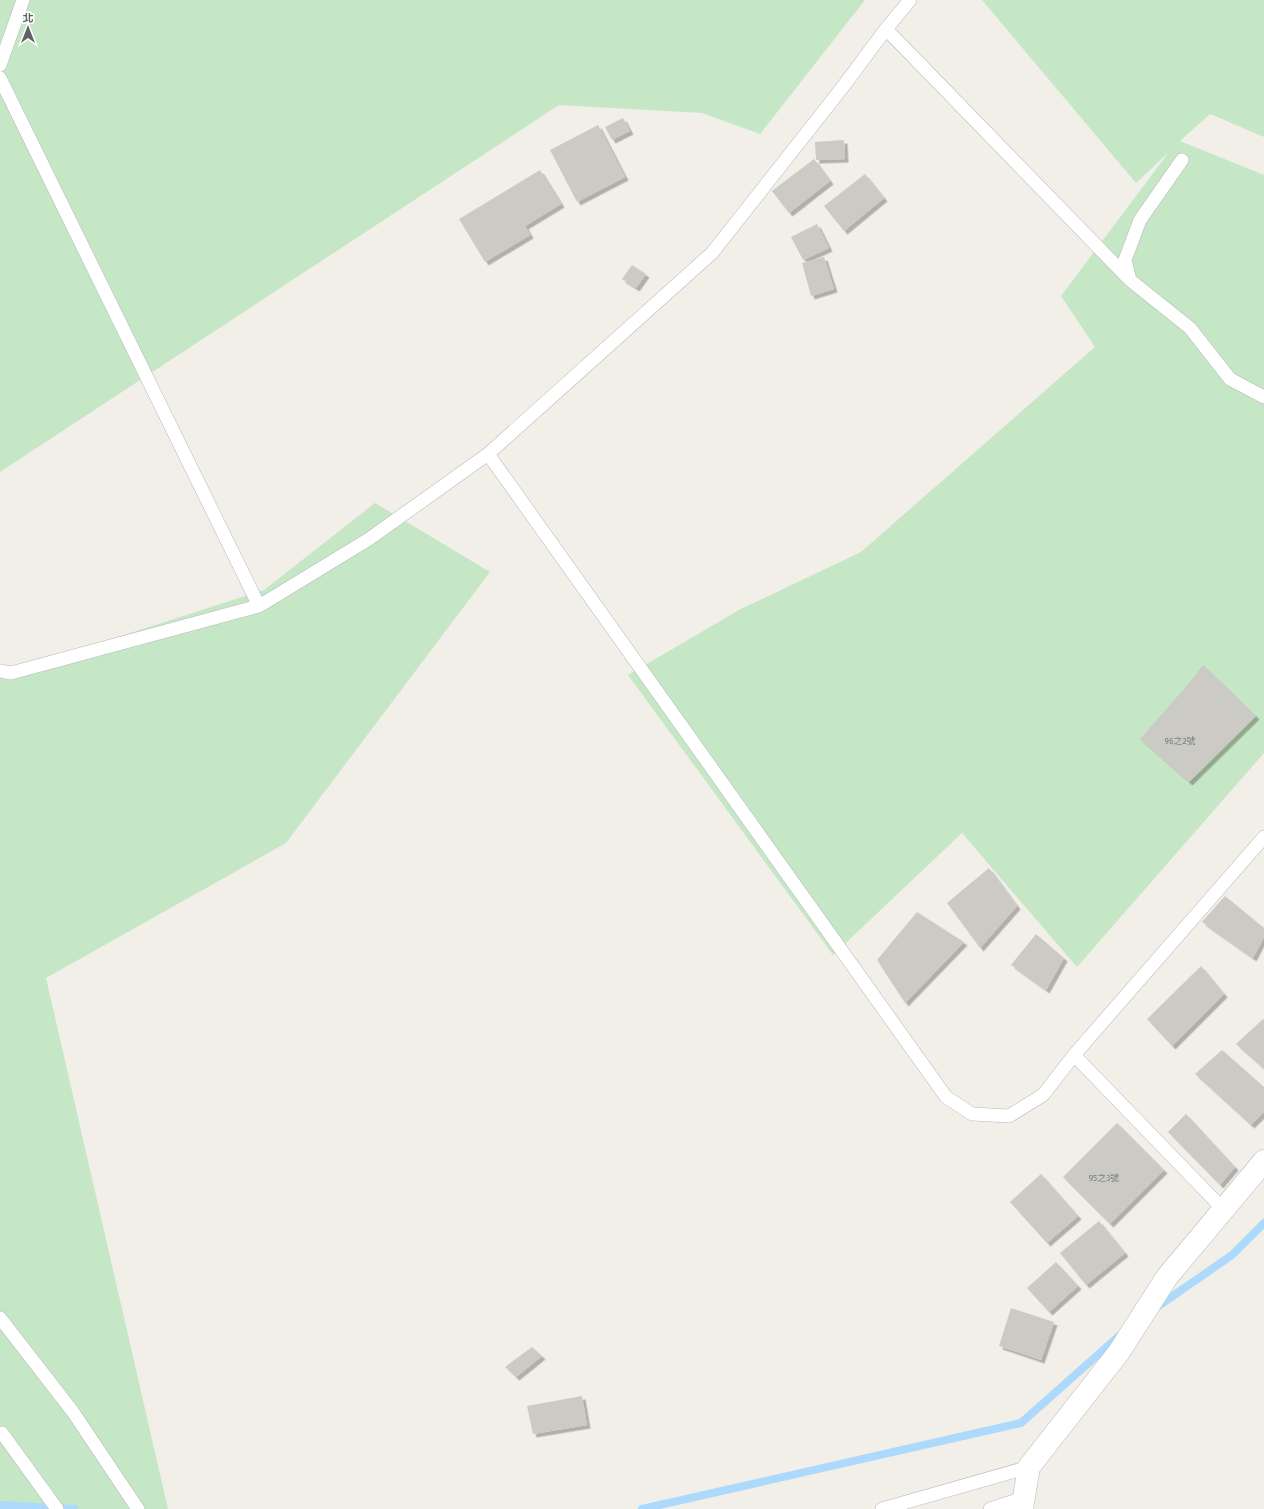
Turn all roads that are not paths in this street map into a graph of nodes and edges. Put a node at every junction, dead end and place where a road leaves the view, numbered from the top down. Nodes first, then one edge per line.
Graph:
1 (23, 0) edge
2 (910, 0) edge
3 (886, 29) junction
4 (0, 65) edge
5 (0, 78) edge
6 (1182, 160) dead end
7 (1130, 280) junction
8 (1264, 397) edge
9 (488, 454) junction
10 (259, 606) junction
11 (0, 671) edge
12 (1264, 837) edge
13 (1074, 1055) junction
14 (1264, 1161) edge
15 (1223, 1209) junction
16 (0, 1318) edge
17 (2, 1433) dead end
18 (1029, 1466) junction
19 (1023, 1503) edge
20 (57, 1509) edge
21 (138, 1509) edge
22 (882, 1509) edge
23 (990, 1509) edge

1 - 4 lane
2 - 3 lane
3 - 7 lane
3 - 9 lane
5 - 10 lane
6 - 7 lane
7 - 8 lane
9 - 10 lane
9 - 13 lane
10 - 11 lane
12 - 13 lane
13 - 15 lane
14 - 15 street
15 - 18 street
16 - 21 lane
17 - 20 lane
18 - 19 street
18 - 22 lane
19 - 23 lane

